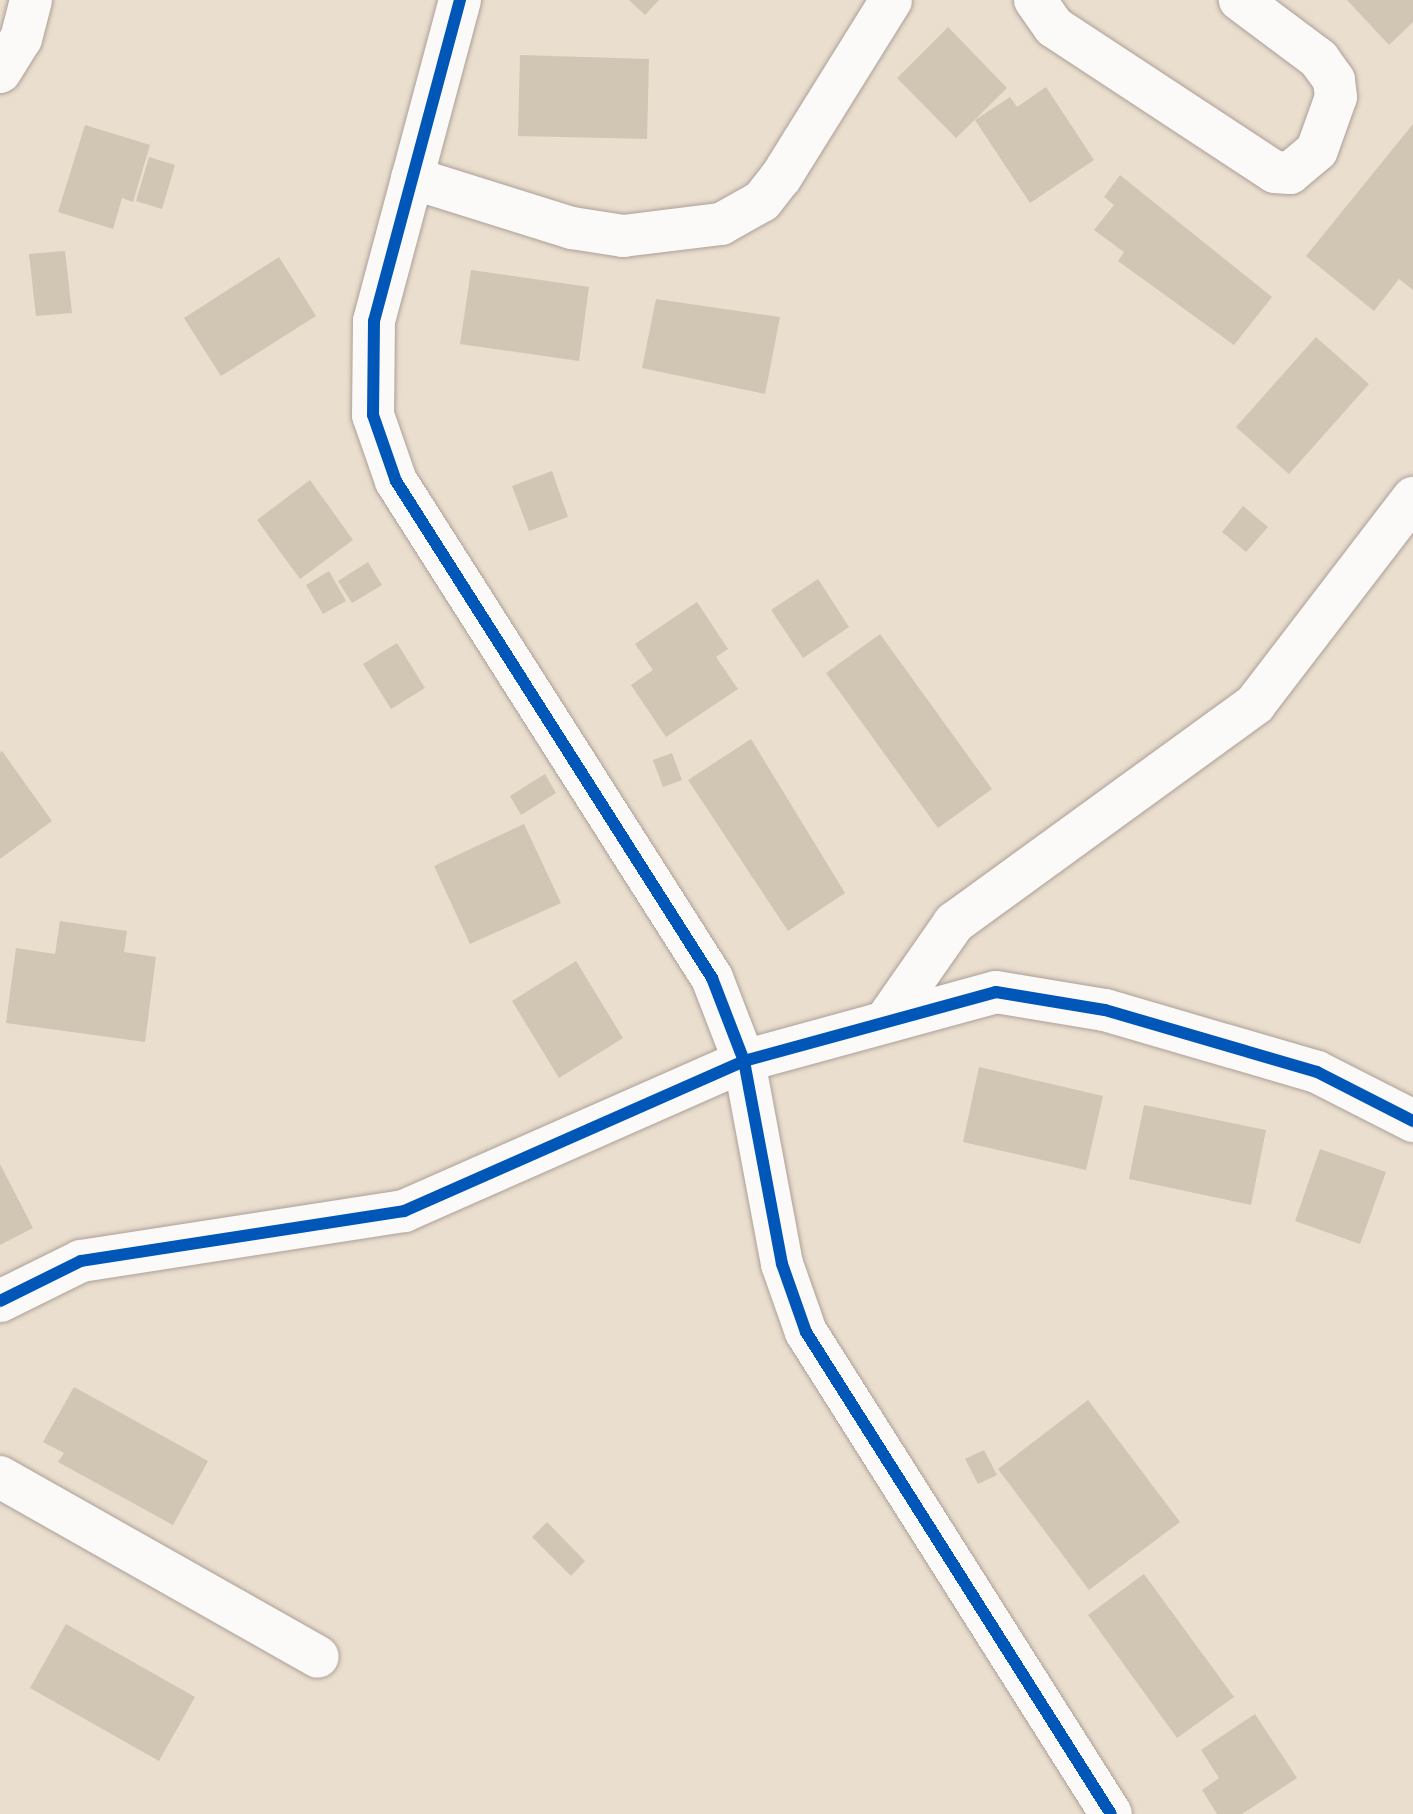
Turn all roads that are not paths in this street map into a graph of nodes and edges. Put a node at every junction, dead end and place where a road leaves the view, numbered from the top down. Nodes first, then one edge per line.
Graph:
1 (31, 0) edge
2 (460, 0) edge
3 (891, 0) edge
4 (1035, 0) edge
5 (1240, 0) edge
6 (0, 72) edge
7 (412, 178) junction
8 (1413, 498) edge
9 (885, 1022) junction
10 (744, 1061) junction
11 (1413, 1121) edge
12 (0, 1301) edge
13 (0, 1477) edge
14 (318, 1657) dead end
15 (1111, 1814) edge

1 - 6 street
2 - 7 street
3 - 7 street
4 - 5 street
7 - 10 street
8 - 9 street
9 - 10 street
9 - 11 street
10 - 12 street
10 - 15 street
13 - 14 street

